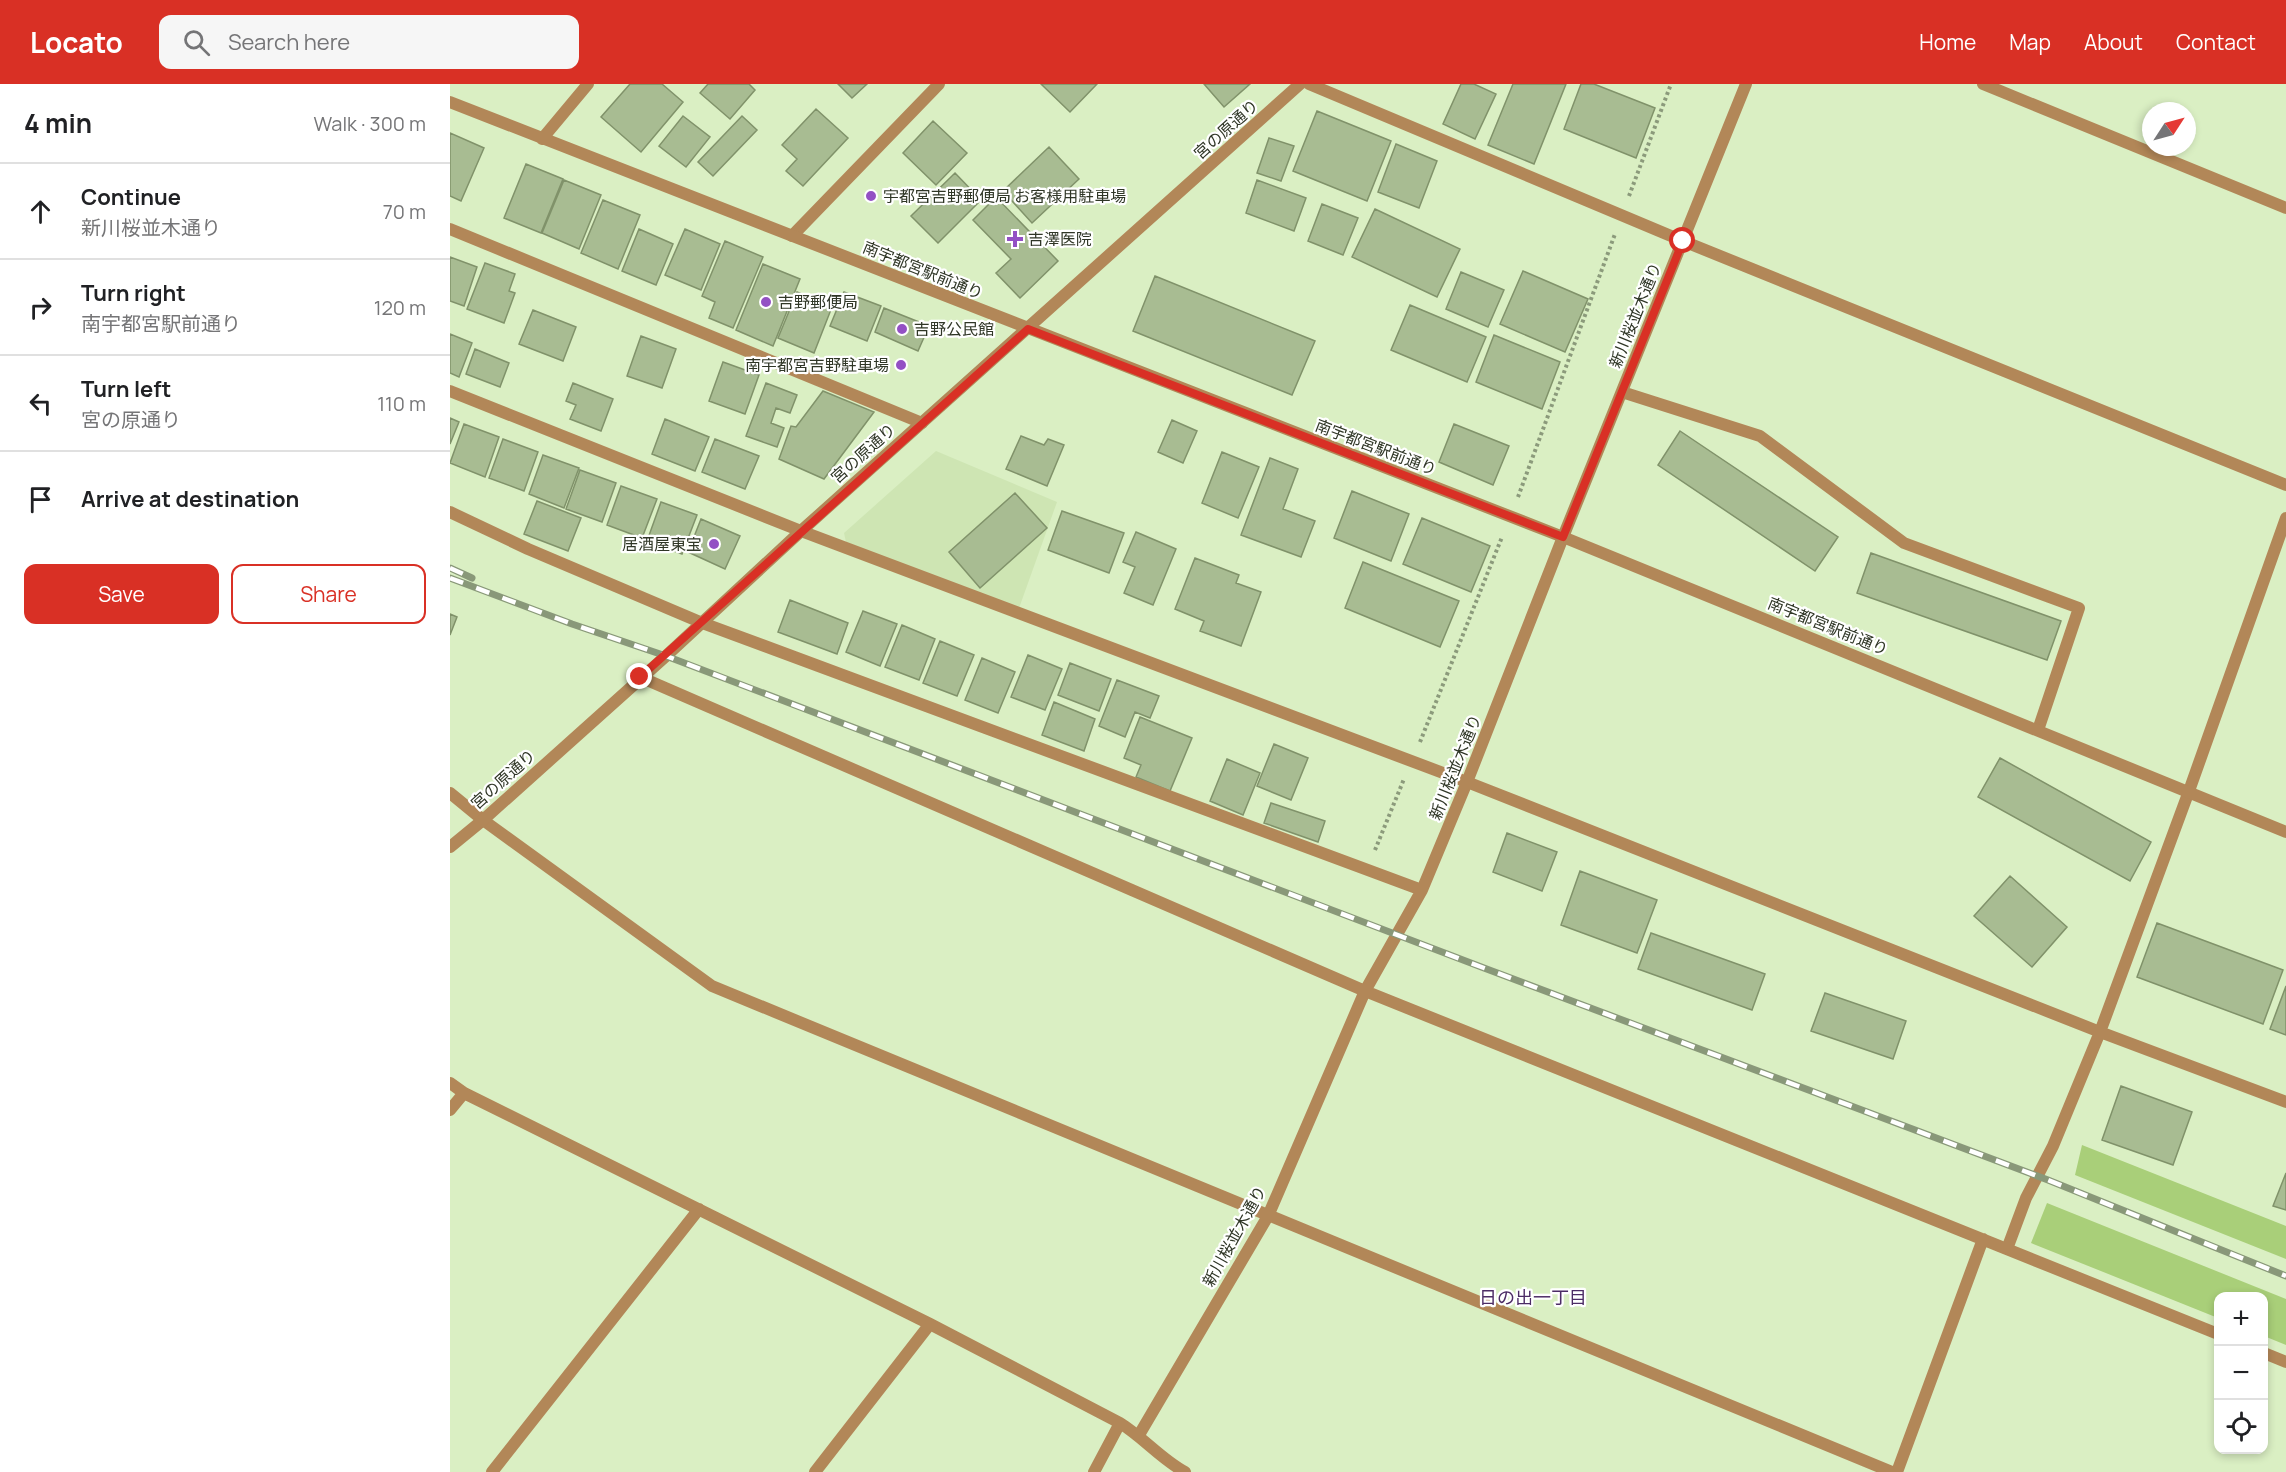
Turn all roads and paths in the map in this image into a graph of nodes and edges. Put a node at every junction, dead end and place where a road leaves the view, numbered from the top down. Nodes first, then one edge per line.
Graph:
1 (588, 84) edge
2 (939, 84) edge
3 (1300, 84) edge
4 (1309, 84) edge
5 (1671, 84) edge
6 (1746, 84) edge
7 (1983, 84) edge
8 (450, 102) edge
9 (542, 139) junction
10 (2286, 208) edge
11 (1622, 214) junction
12 (450, 229) edge
13 (792, 236) junction
14 (1683, 241) junction
15 (1028, 329) junction
16 (450, 391) edge
17 (1622, 392) junction
18 (922, 423) junction
19 (2286, 485) edge
20 (450, 512) edge
21 (1510, 517) junction
22 (2286, 518) edge
23 (801, 531) junction
24 (1563, 537) junction
25 (700, 622) junction
26 (640, 677) junction
27 (2038, 729) junction
28 (1412, 762) junction
29 (1467, 782) junction
30 (2189, 791) junction
31 (450, 793) edge
32 (483, 820) junction
33 (2286, 832) edge
34 (450, 847) edge
35 (1367, 870) junction
36 (1422, 890) junction
37 (1365, 991) junction
38 (2100, 1032) junction
39 (450, 1083) edge
40 (464, 1093) junction
41 (2286, 1102) edge
42 (450, 1110) edge
43 (699, 1209) junction
44 (1268, 1216) junction
45 (1983, 1239) junction
46 (2007, 1249) junction
47 (930, 1324) junction
48 (2214, 1332) edge
49 (2268, 1355) edge
50 (2286, 1362) edge
51 (1120, 1423) junction
52 (1139, 1435) junction
53 (492, 1472) edge
54 (815, 1472) edge
55 (1094, 1472) edge
56 (1185, 1472) edge
57 (1894, 1472) edge

1 - 9 street
2 - 13 street
3 - 15 street, 宮の原通り
4 - 11 street
5 - 11 path
6 - 14 street, 新川桜並木通り
7 - 10 street
8 - 9 street, 南宇都宮駅前通り
9 - 13 street, 南宇都宮駅前通り
11 - 14 street
11 - 21 path
12 - 18 street
13 - 15 street, 南宇都宮駅前通り
14 - 17 street, 新川桜並木通り
14 - 19 street
15 - 18 street, 宮の原通り
15 - 21 street, 南宇都宮駅前通り
16 - 23 street
17 - 24 street, 新川桜並木通り
17 - 27 street
18 - 23 street, 宮の原通り
20 - 25 street
21 - 24 street, 南宇都宮駅前通り
21 - 28 path
22 - 30 street
23 - 25 street, 宮の原通り
23 - 28 street
24 - 27 street, 南宇都宮駅前通り
24 - 29 street, 新川桜並木通り
25 - 26 street, 宮の原通り
25 - 35 street
26 - 32 street, 宮の原通り
26 - 37 street
27 - 30 street, 南宇都宮駅前通り
28 - 29 street
28 - 35 path
29 - 36 street, 新川桜並木通り
29 - 38 street
30 - 33 street, 南宇都宮駅前通り
30 - 38 street
31 - 32 street
32 - 34 street, 宮の原通り
32 - 44 street
35 - 36 street
36 - 37 street, 新川桜並木通り
37 - 44 street, 新川桜並木通り
37 - 45 street
38 - 41 street
38 - 46 street
39 - 40 street
40 - 42 street
40 - 43 street
43 - 47 street
43 - 53 street
44 - 52 street, 新川桜並木通り
44 - 57 street
45 - 46 street
45 - 57 street
46 - 48 street
47 - 51 street
47 - 54 street
49 - 50 street
51 - 52 street
51 - 55 street
52 - 56 street

